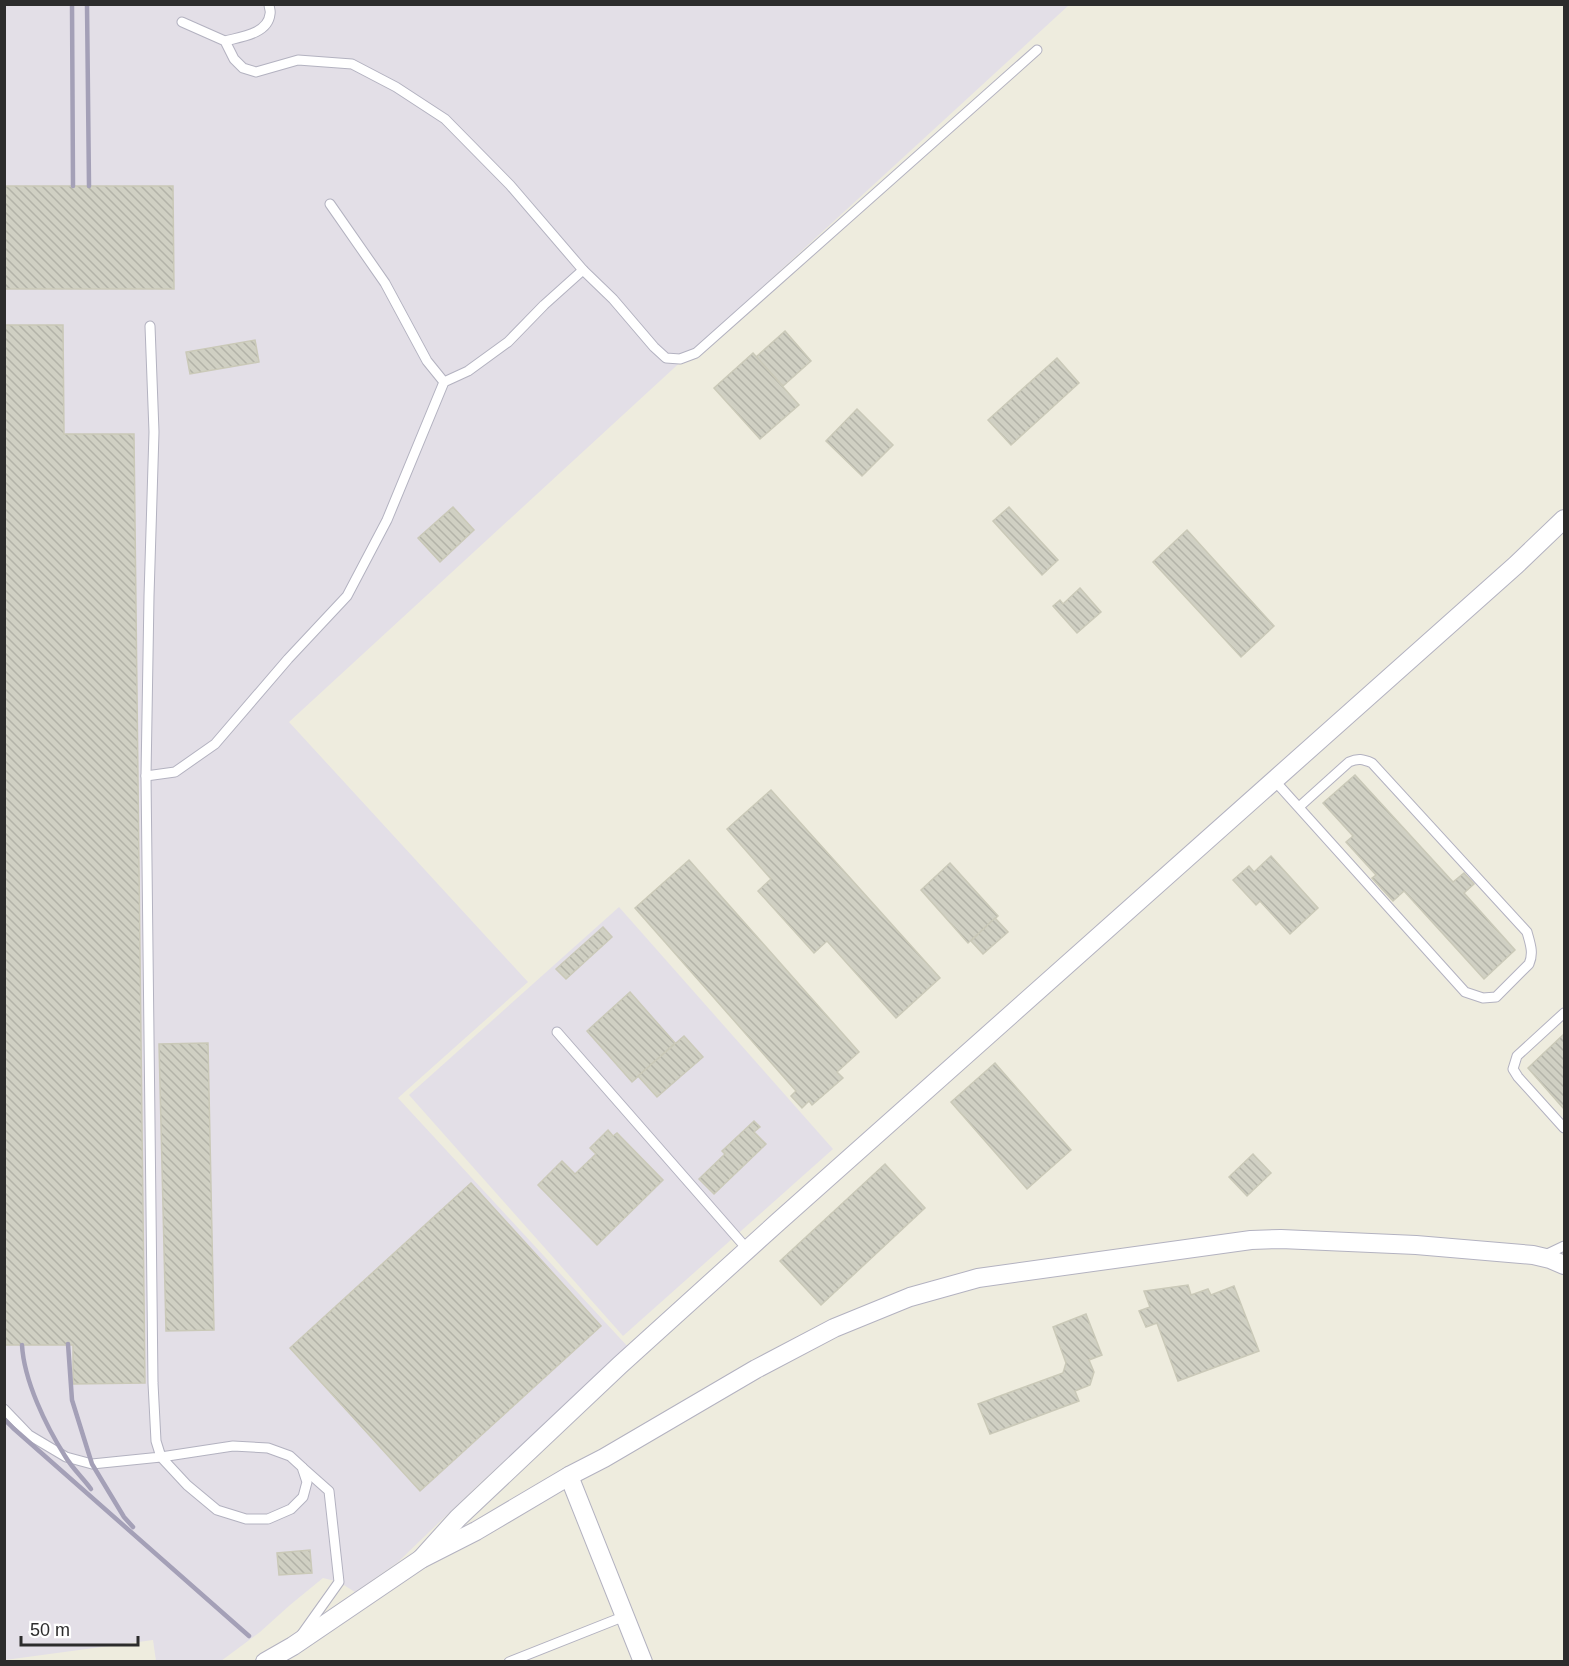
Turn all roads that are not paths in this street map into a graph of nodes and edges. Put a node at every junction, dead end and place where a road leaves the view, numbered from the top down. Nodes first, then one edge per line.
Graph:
1 (269, 4) edge
2 (183, 22) dead end
3 (225, 41) junction
4 (1037, 50) dead end
5 (330, 204) dead end
6 (583, 270) junction
7 (150, 326) dead end
8 (444, 382) junction
9 (1564, 519) edge
10 (146, 776) junction
11 (1274, 780) junction
12 (1299, 807) junction
13 (1564, 1013) edge
14 (557, 1032) dead end
15 (1564, 1128) edge
16 (1564, 1246) edge
17 (748, 1250) junction
18 (1541, 1257) junction
19 (1564, 1265) edge
20 (4, 1409) edge
21 (161, 1457) junction
22 (302, 1467) junction
23 (569, 1476) junction
24 (421, 1559) junction
25 (625, 1616) junction
26 (293, 1646) junction
27 (265, 1662) edge
28 (509, 1662) edge
29 (643, 1662) edge

1 - 3 lane
2 - 3 lane
3 - 6 lane
4 - 6 lane
5 - 8 lane
6 - 8 lane
7 - 10 lane
8 - 10 lane
9 - 11 street
10 - 21 lane
11 - 12 lane
11 - 17 street
12 - 12 lane
13 - 15 lane
14 - 17 lane
16 - 18 lane
17 - 24 street
18 - 19 street
18 - 23 street
20 - 21 lane
21 - 22 lane
21 - 22 lane
22 - 26 lane
23 - 24 street
23 - 25 street
24 - 26 street
25 - 28 lane
25 - 29 street
26 - 27 street

